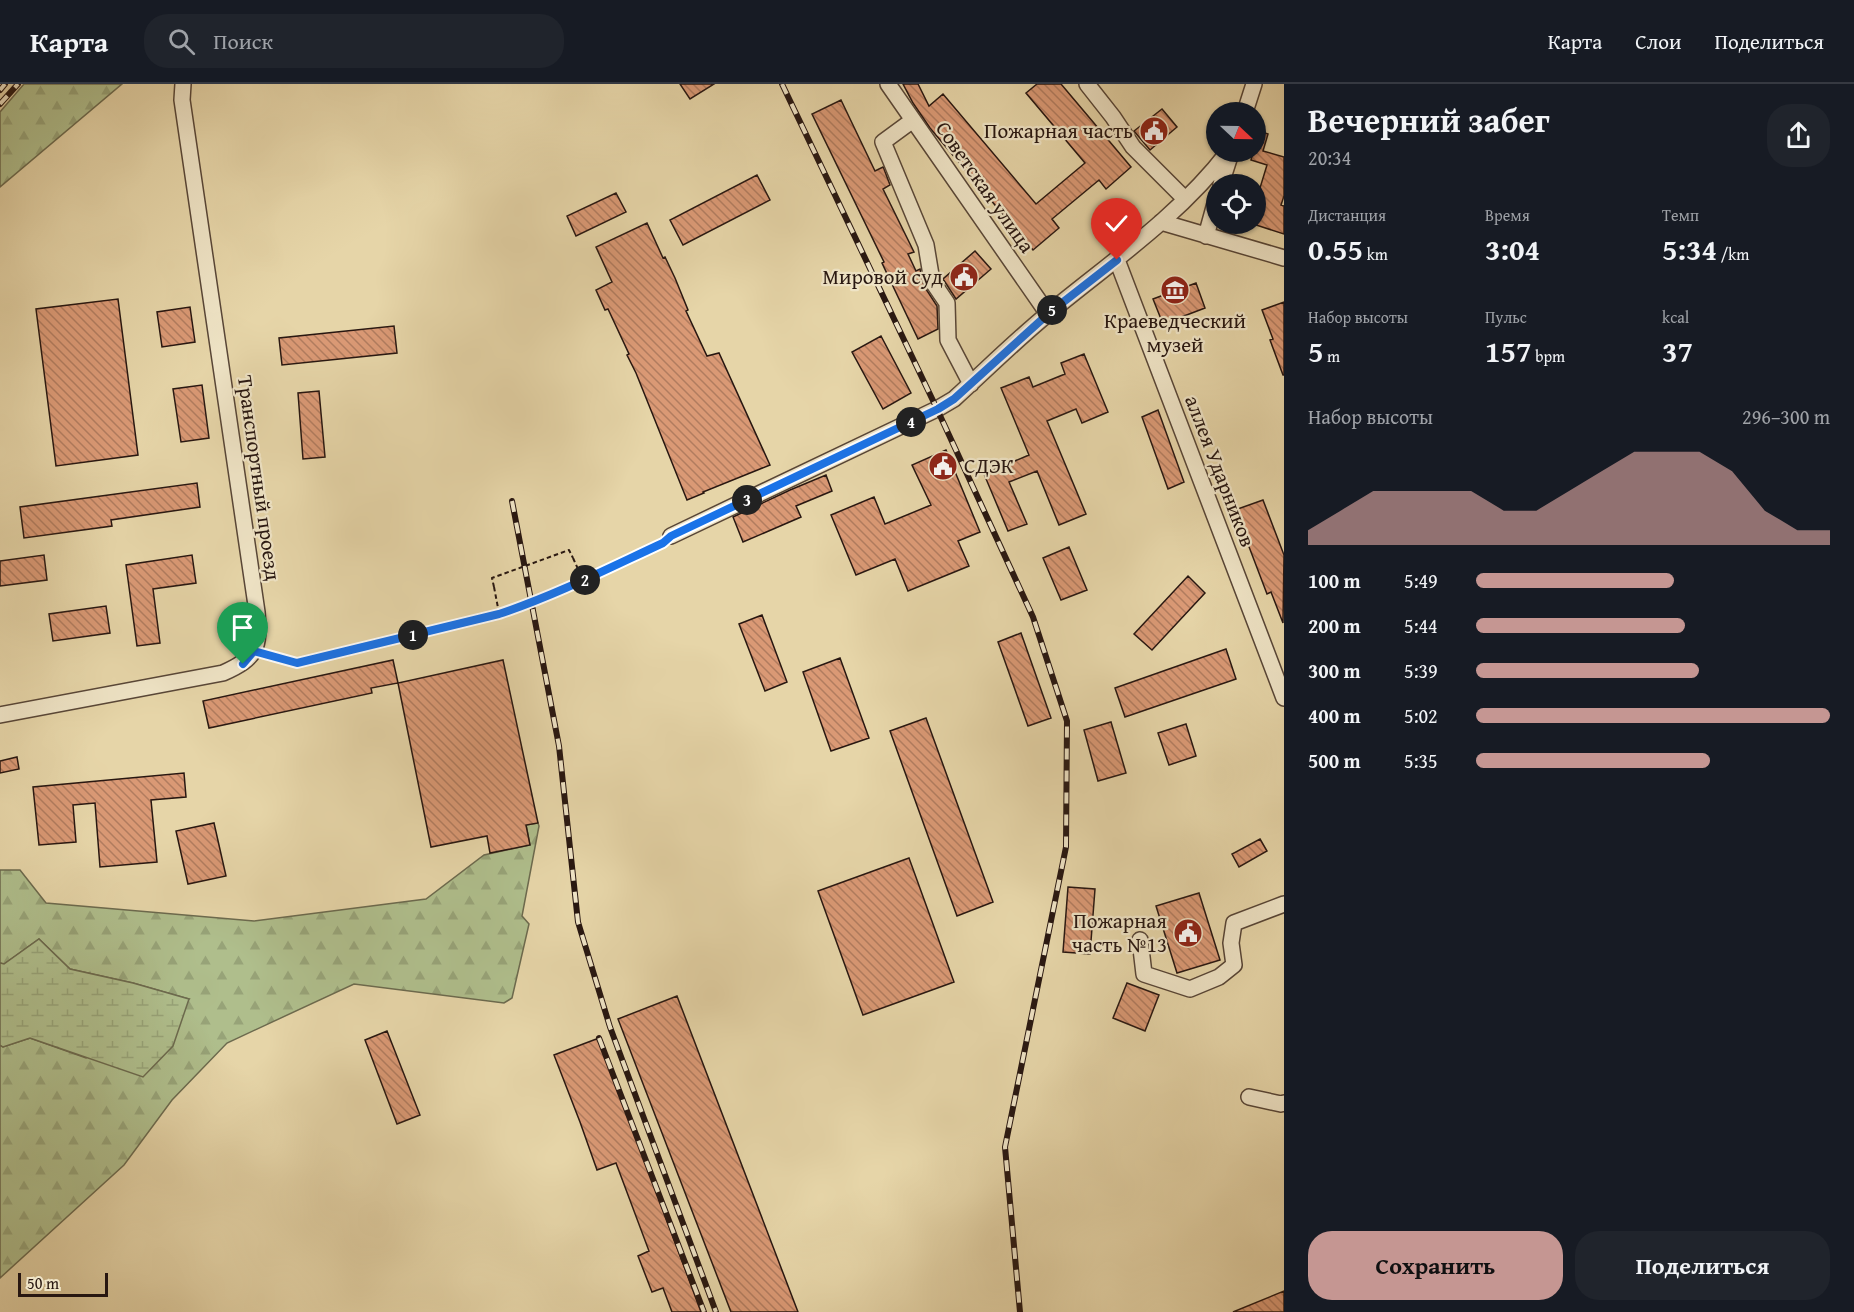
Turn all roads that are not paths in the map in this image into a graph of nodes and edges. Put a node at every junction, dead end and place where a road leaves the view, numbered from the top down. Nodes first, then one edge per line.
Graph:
1 (183, 84) edge
2 (888, 84) edge
3 (1254, 84) edge
4 (1089, 85) edge
5 (1248, 102) edge
6 (913, 120) junction
7 (1221, 162) edge
8 (1185, 199) junction
9 (1161, 222) junction
10 (1206, 236) joint
11 (1284, 258) edge
12 (1117, 260) junction
13 (1048, 314) junction
14 (971, 384) junction
15 (671, 536) road end
16 (1277, 660) edge
17 (1284, 698) edge
18 (0, 715) edge
19 (1284, 904) edge
20 (1140, 940) dead end
21 (1249, 1096) dead end
22 (1284, 1103) edge

1 - 18 street, Транспортный проезд
2 - 6 street, Советская улица
3 - 5 street
4 - 8 street
6 - 13 street, Советская улица
6 - 14 street
7 - 8 street
8 - 9 street
9 - 10 street
9 - 12 street
10 - 11 street
12 - 13 street
12 - 16 street, аллея Ударников
13 - 14 street
14 - 15 street
16 - 17 street, аллея Ударников
19 - 20 street
21 - 22 street

